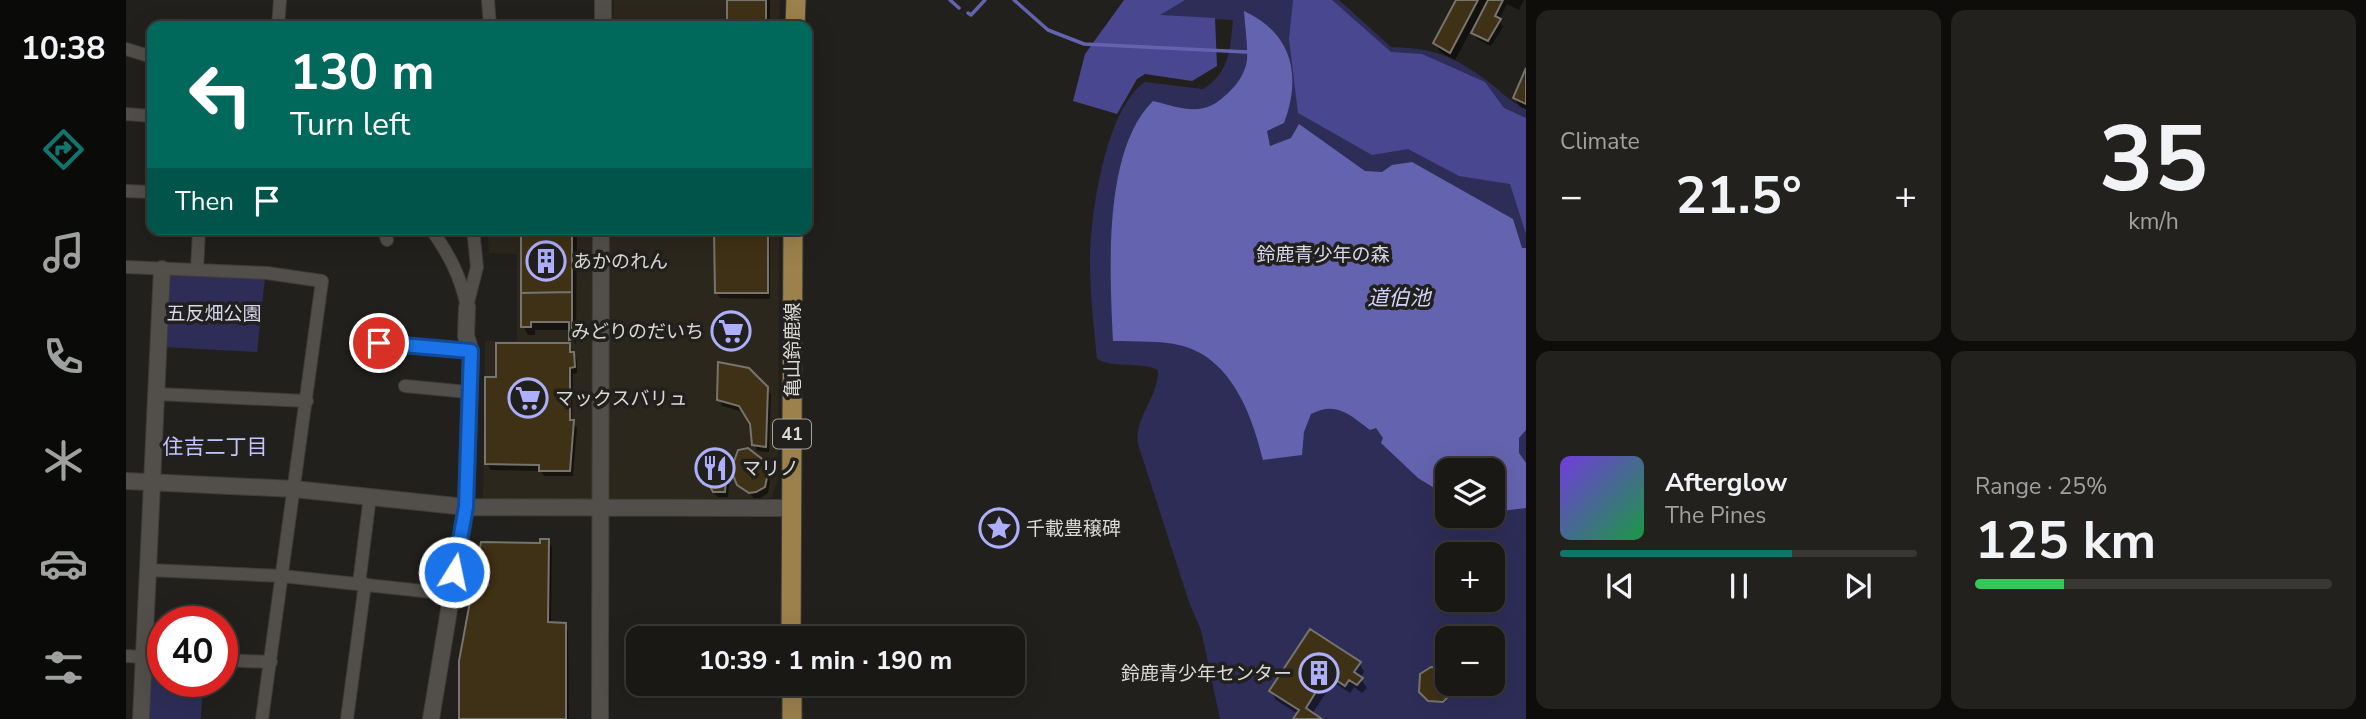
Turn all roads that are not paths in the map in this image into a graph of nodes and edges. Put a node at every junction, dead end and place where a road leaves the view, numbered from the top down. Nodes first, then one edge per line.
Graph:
1 (280, 0) edge
2 (488, 0) edge
3 (603, 0) edge
4 (796, 0) edge
5 (278, 21) edge
6 (490, 21) edge
7 (603, 21) edge
8 (795, 21) edge
9 (126, 49) edge
10 (147, 55) edge
11 (126, 114) edge
12 (147, 116) edge
13 (126, 191) edge
14 (147, 192) edge
15 (199, 235) edge
16 (435, 235) edge
17 (474, 235) edge
18 (601, 235) edge
19 (793, 235) edge
20 (126, 267) edge
21 (162, 269) junction
22 (197, 270) junction
23 (467, 307) junction
24 (379, 343) dead end
25 (471, 351) junction
26 (405, 386) dead end
27 (468, 392) junction
28 (157, 394) junction
29 (307, 401) junction
30 (126, 481) edge
31 (152, 482) junction
32 (295, 489) junction
33 (370, 496) junction
34 (466, 507) junction
35 (600, 507) junction
36 (791, 508) junction
37 (148, 570) junction
38 (282, 576) junction
39 (362, 584) junction
40 (451, 594) junction
41 (792, 626) edge
42 (126, 656) edge
43 (144, 657) junction
44 (147, 657) edge
45 (238, 661) edge
46 (271, 662) junction
47 (792, 696) edge
48 (141, 719) edge
49 (262, 719) edge
50 (347, 719) edge
51 (431, 719) edge
52 (600, 719) edge
53 (792, 719) edge

1 - 5 street
2 - 6 street
3 - 7 street
4 - 8 main road
9 - 10 street
11 - 12 street
13 - 14 street
15 - 22 street
16 - 23 street
17 - 23 street
18 - 35 street
19 - 36 main road, 亀山鈴鹿線 / 41
20 - 21 street
21 - 22 street
21 - 28 street
22 - 29 street
23 - 25 street
24 - 25 street
25 - 27 street
26 - 27 street
27 - 34 street
28 - 29 street
28 - 31 street
29 - 32 street
30 - 31 street
31 - 32 street
31 - 37 street
32 - 33 street
32 - 38 street
33 - 34 street
33 - 39 street
34 - 35 street
34 - 40 street
35 - 36 street
35 - 52 street
36 - 41 main road, 亀山鈴鹿線 / 41
37 - 38 street
37 - 43 street
38 - 39 street
38 - 46 street
39 - 40 street
39 - 50 street
40 - 51 street
42 - 43 street
43 - 44 street
43 - 48 street
45 - 46 street
46 - 49 street
47 - 53 main road

